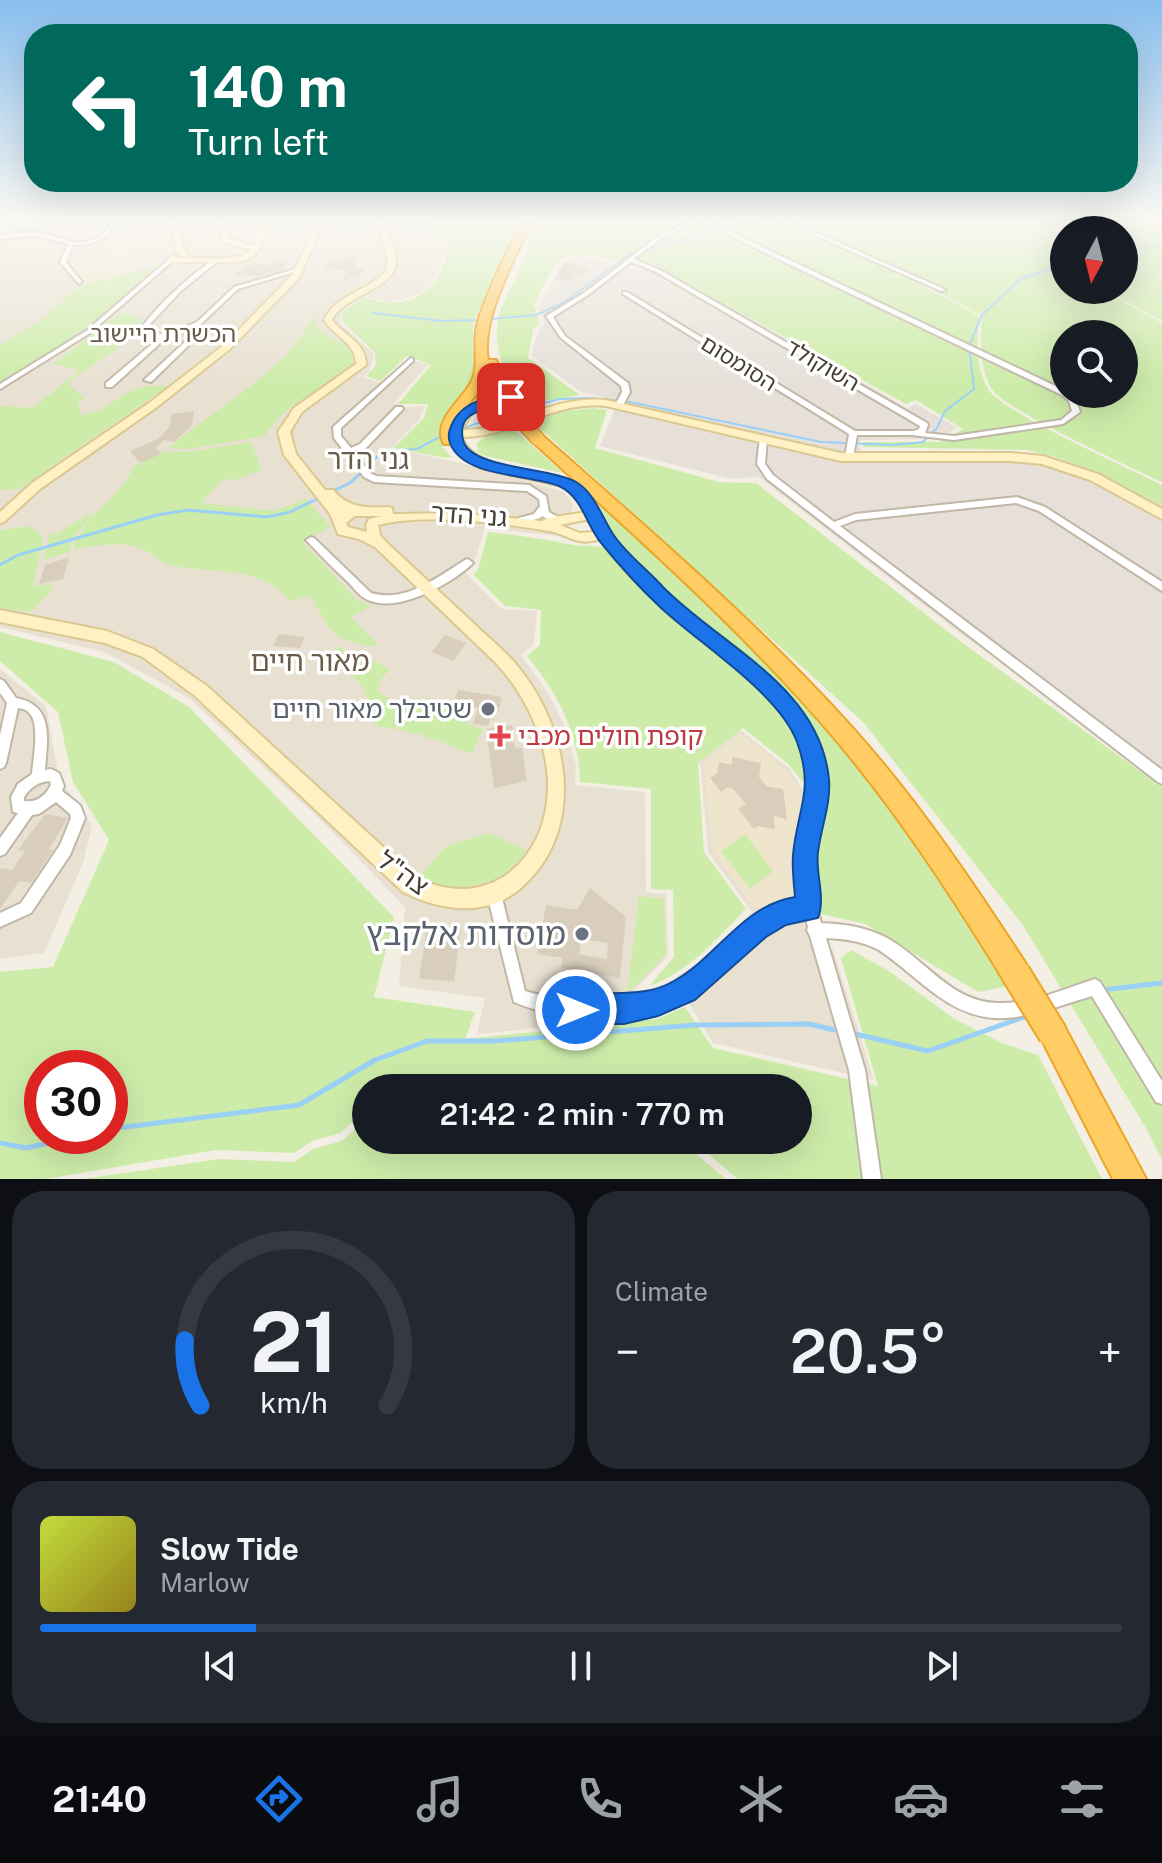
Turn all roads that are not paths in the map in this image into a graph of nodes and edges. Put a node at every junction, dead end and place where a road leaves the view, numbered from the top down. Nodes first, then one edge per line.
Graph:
1 (73, 274) edge
2 (159, 274) edge
3 (198, 274) edge
4 (284, 274) edge
5 (296, 274) edge
6 (386, 274) edge
7 (392, 274) edge
8 (504, 274) edge
9 (612, 274) edge
10 (663, 274) edge
11 (814, 274) edge
12 (906, 274) edge
13 (79, 282) dead end
14 (943, 290) dead end
15 (625, 293) dead end
16 (189, 328) junction
17 (483, 330) junction
18 (165, 336) junction
19 (411, 360) dead end
20 (483, 368) junction
21 (148, 380) dead end
22 (109, 385) dead end
23 (0, 387) edge
24 (1050, 387) edge
25 (499, 401) junction
26 (619, 405) junction
27 (1075, 408) edge
28 (399, 409) dead end
29 (477, 430) junction
30 (455, 431) junction
31 (853, 433) junction
32 (909, 433) junction
33 (763, 439) junction
34 (350, 452) junction
35 (468, 456) junction
36 (849, 457) junction
37 (543, 508) junction
38 (1162, 515) edge
39 (367, 517) junction
40 (0, 519) edge
41 (522, 520) junction
42 (339, 522) junction
43 (600, 524) junction
44 (832, 526) junction
45 (572, 527) junction
46 (354, 532) junction
47 (311, 540) dead end
48 (382, 546) junction
49 (614, 548) junction
50 (468, 563) dead end
51 (1162, 587) edge
52 (426, 588) junction
53 (0, 616) edge
54 (0, 684) edge
55 (13, 702) junction
56 (0, 763) edge
57 (38, 777) junction
58 (1162, 778) edge
59 (55, 793) junction
60 (28, 810) junction
61 (0, 849) edge
62 (494, 894) junction
63 (808, 908) junction
64 (0, 920) edge
65 (814, 930) junction
66 (1162, 1096) edge
67 (872, 1179) edge
68 (1130, 1179) edge

1 - 13 street
2 - 23 street
3 - 18 street
4 - 16 street
5 - 40 street
6 - 42 street
7 - 39 street
8 - 17 highway
9 - 26 street
10 - 32 street, השוקולד
11 - 24 street
12 - 14 street
15 - 31 street, הסומסום
16 - 18 street
16 - 21 street
17 - 20 highway
17 - 25 highway
18 - 22 street
19 - 34 street
20 - 25 highway
20 - 30 highway
25 - 26 street
25 - 29 street
25 - 30 street
25 - 30 street
25 - 68 highway, bridge
26 - 33 street
27 - 32 street
28 - 34 street
29 - 30 street
29 - 35 street
30 - 35 street
30 - 45 street
31 - 32 street, השוקולד
31 - 36 street, השוקולד
33 - 36 street
33 - 44 street
34 - 37 street, גני הדר
35 - 43 street
36 - 38 street
37 - 41 street
37 - 45 street
39 - 41 street, גני הדר
39 - 42 street
39 - 45 street, גני הדר
39 - 46 street
39 - 48 street
41 - 45 street, גני הדר
42 - 46 street
43 - 45 street
43 - 45 street
43 - 49 street
44 - 51 street
44 - 58 street
45 - 49 street
46 - 48 street
47 - 52 street
48 - 52 street
49 - 63 street
50 - 52 street
52 - 62 street
53 - 62 street, צה"ל
54 - 55 street
55 - 56 street
55 - 57 street
57 - 59 street
57 - 60 street
59 - 60 street
59 - 64 street
60 - 61 street
62 - 63 street
63 - 65 street
65 - 66 street
65 - 67 street

